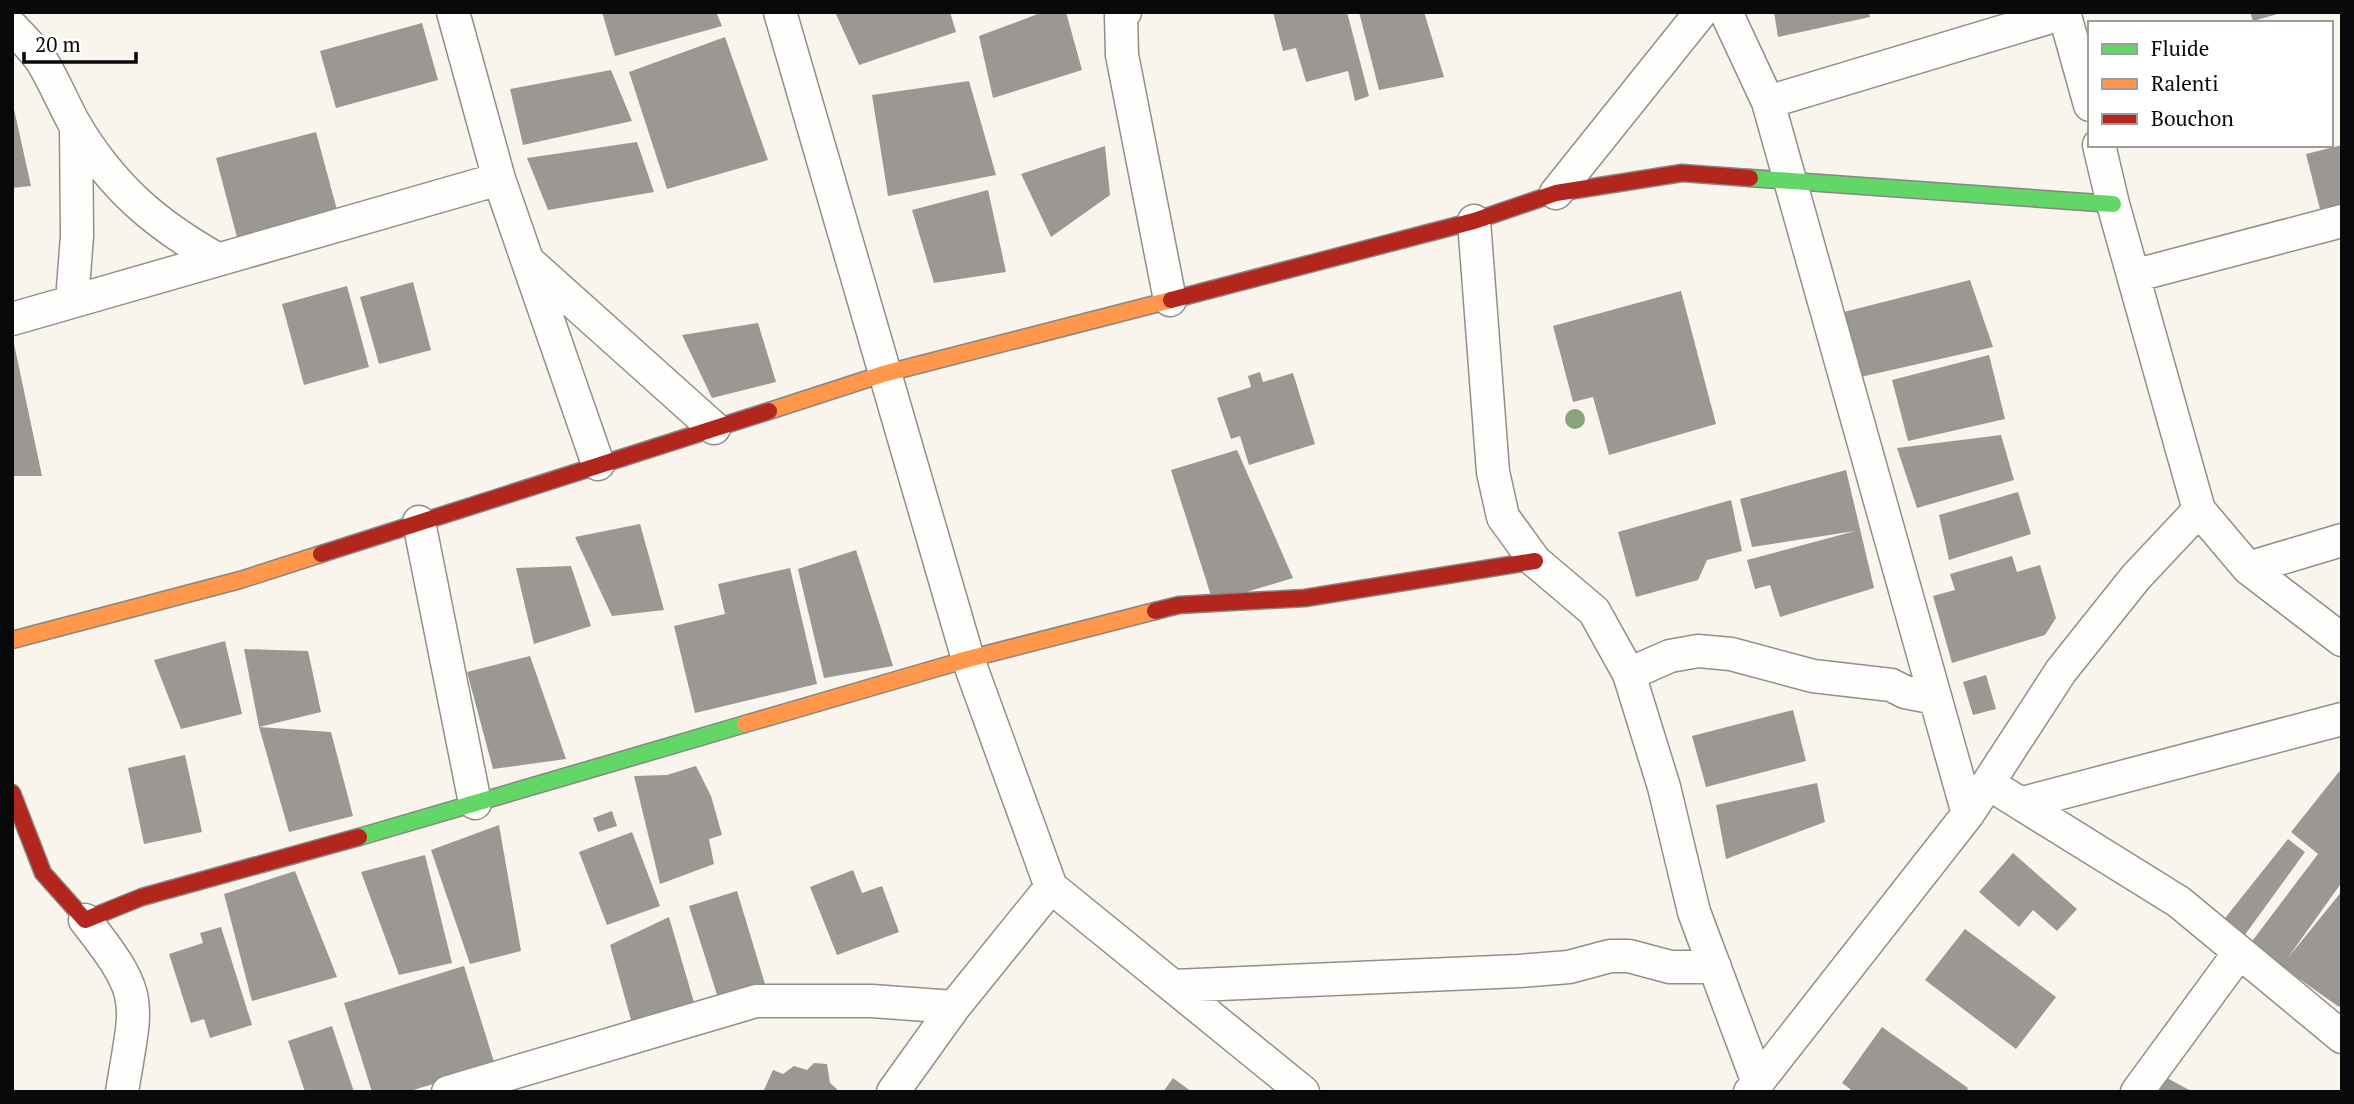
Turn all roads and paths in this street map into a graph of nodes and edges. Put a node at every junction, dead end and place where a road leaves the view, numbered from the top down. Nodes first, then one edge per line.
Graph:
1 (453, 12) edge
2 (780, 12) edge
3 (1125, 12) edge
4 (1701, 12) edge
5 (1726, 12) edge
6 (2064, 13) edge
7 (12, 27) edge
8 (2088, 98) edge
9 (1768, 102) junction
10 (76, 126) junction
11 (2099, 147) edge
12 (499, 179) junction
13 (1790, 180) junction
14 (1556, 193) junction
15 (2113, 204) junction
16 (1474, 221) junction
17 (2342, 221) edge
18 (217, 259) junction
19 (527, 260) junction
20 (2133, 276) junction
21 (1170, 300) junction
22 (72, 301) junction
23 (12, 319) edge
24 (883, 374) junction
25 (714, 428) junction
26 (598, 464) junction
27 (2199, 510) junction
28 (419, 522) junction
29 (2342, 540) edge
30 (1535, 562) junction
31 (2248, 568) junction
32 (12, 640) edge
33 (2342, 640) edge
34 (968, 659) junction
35 (1629, 674) junction
36 (1935, 698) junction
37 (2342, 719) edge
38 (1989, 784) junction
39 (12, 793) edge
40 (475, 803) junction
41 (2023, 803) junction
42 (1968, 814) junction
43 (1051, 887) junction
44 (85, 920) junction
45 (2239, 953) junction
46 (1715, 967) junction
47 (1174, 986) junction
48 (954, 1007) junction
49 (2342, 1037) edge
50 (1754, 1086) edge
51 (122, 1092) edge
52 (448, 1092) edge
53 (893, 1092) edge
54 (1303, 1092) edge
55 (2137, 1092) edge

1 - 12 street
2 - 24 street
3 - 21 street
4 - 14 street
5 - 9 street
6 - 8 street
6 - 9 street
7 - 10 street
9 - 13 street
10 - 18 street
10 - 22 street
11 - 15 street
12 - 18 street
12 - 19 street
13 - 14 street
13 - 15 street
13 - 36 street
14 - 16 street
15 - 20 street
16 - 21 street
16 - 30 street
17 - 20 street
18 - 22 street
19 - 25 street
19 - 26 street
20 - 27 street
21 - 24 street
22 - 23 street
24 - 25 street
24 - 34 street
25 - 26 street
26 - 28 street
27 - 31 street
27 - 38 street
28 - 32 street
28 - 40 street
29 - 31 street
30 - 34 street
30 - 35 street
31 - 33 street
34 - 40 street
34 - 43 street
35 - 36 street
35 - 46 street
36 - 42 street
37 - 41 street
38 - 41 street
38 - 42 street
39 - 44 street
40 - 44 street
41 - 45 street
42 - 50 street
43 - 47 street
43 - 48 street
44 - 51 street
45 - 49 street
45 - 55 street
46 - 47 street
46 - 50 street
47 - 54 street
48 - 52 street
48 - 53 street

